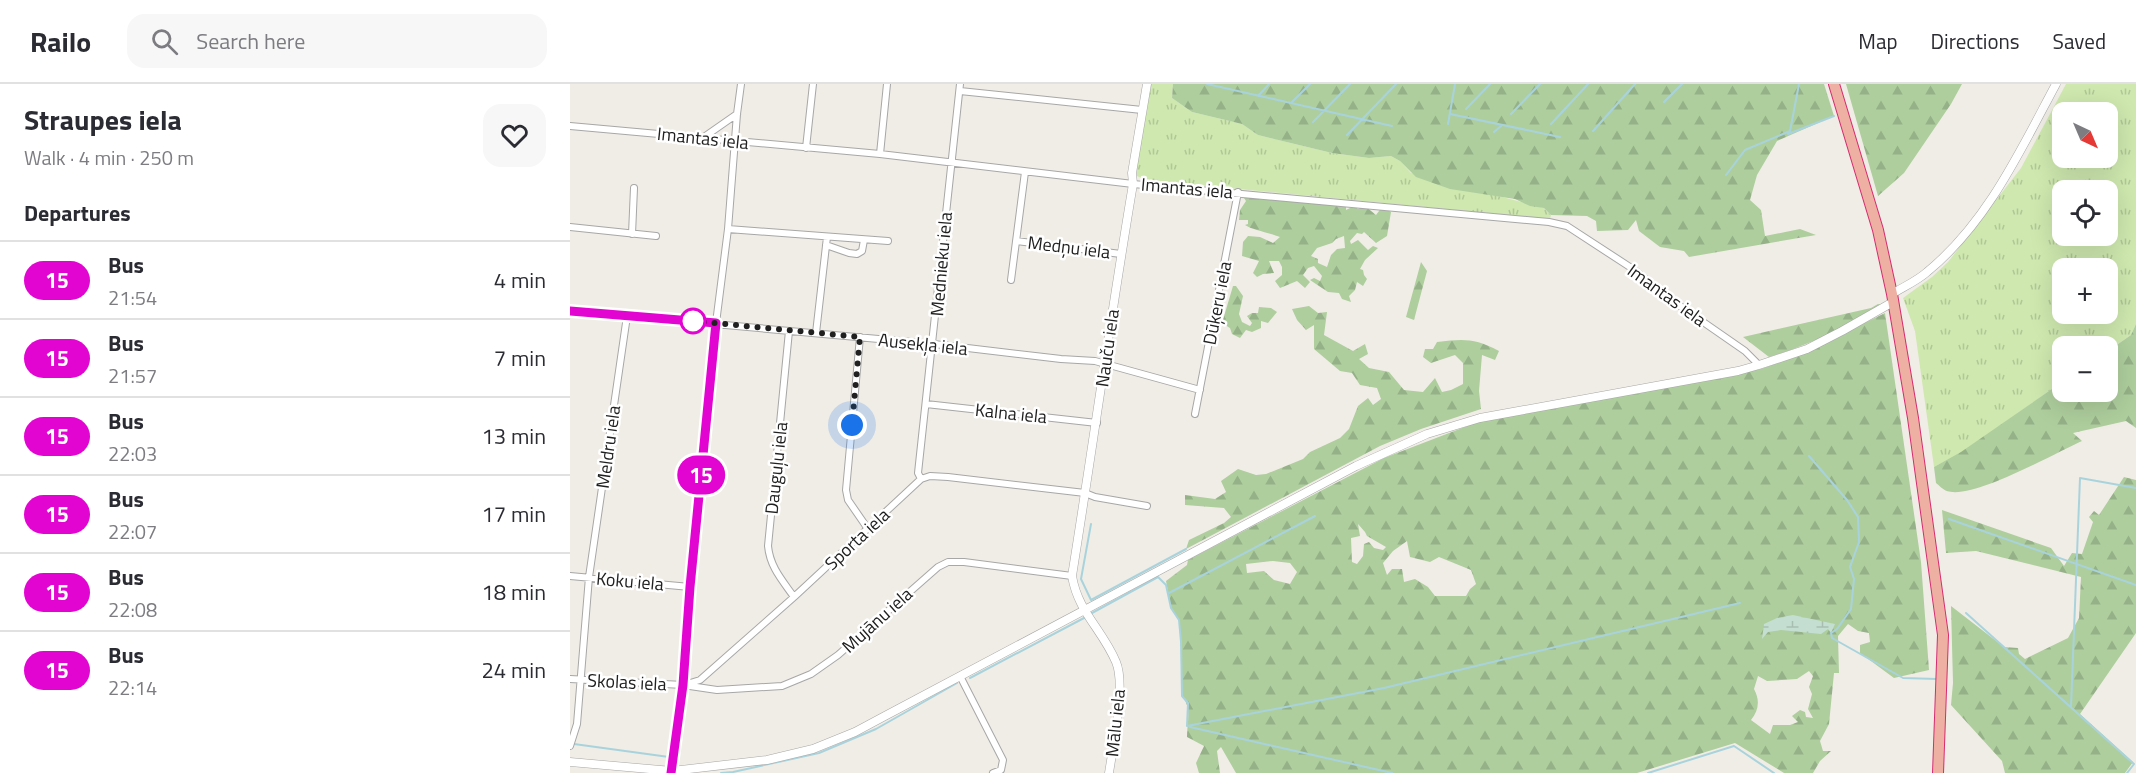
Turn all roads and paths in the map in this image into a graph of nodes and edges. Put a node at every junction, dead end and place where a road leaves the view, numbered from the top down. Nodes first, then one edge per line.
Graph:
1 (741, 84) edge
2 (813, 84) edge
3 (887, 84) edge
4 (1147, 84) edge
5 (1834, 84) edge
6 (2056, 84) edge
7 (960, 87) edge
8 (1142, 110) junction
9 (736, 114) junction
10 (570, 126) edge
11 (704, 137) junction
12 (735, 141) junction
13 (806, 148) junction
14 (880, 154) junction
15 (951, 163) junction
16 (1025, 172) junction
17 (1133, 184) junction
18 (634, 188) dead end
19 (1238, 192) junction
20 (570, 227) edge
21 (728, 229) junction
22 (632, 234) junction
23 (656, 236) dead end
24 (864, 240) junction
25 (827, 241) junction
26 (1016, 241) junction
27 (888, 242) dead end
28 (1121, 254) junction
29 (1011, 280) dead end
30 (1892, 298) junction
31 (570, 311) edge
32 (627, 316) junction
33 (716, 323) junction
34 (789, 331) junction
35 (816, 333) junction
36 (860, 337) junction
37 (934, 344) junction
38 (1104, 364) junction
39 (1760, 364) junction
40 (1200, 390) junction
41 (926, 404) junction
42 (1195, 414) dead end
43 (1097, 423) junction
44 (921, 479) junction
45 (1085, 493) junction
46 (1147, 506) dead end
47 (868, 529) junction
48 (570, 576) edge
49 (1072, 576) junction
50 (589, 577) junction
51 (690, 587) junction
52 (794, 597) junction
53 (1083, 611) junction
54 (960, 676) junction
55 (570, 679) edge
56 (580, 680) junction
57 (683, 685) junction
58 (570, 746) edge
59 (570, 762) edge
60 (671, 772) edge
61 (993, 773) edge
62 (1109, 773) edge
63 (1938, 773) edge

1 - 9 street
2 - 13 street
3 - 14 street
4 - 8 street, Nauču iela
5 - 30 highway
6 - 30 street
7 - 8 street
7 - 15 street, Mednieku iela
8 - 17 street, Nauču iela
9 - 11 street
9 - 12 street
10 - 11 street, Imantas iela
11 - 12 street, Imantas iela
12 - 13 street, Imantas iela
12 - 21 street
13 - 14 street, Imantas iela
14 - 15 street, Imantas iela
15 - 16 street, Imantas iela
15 - 37 street, Mednieku iela
16 - 17 street, Imantas iela
16 - 26 street
17 - 19 street, Imantas iela
17 - 28 street, Nauču iela
18 - 22 street
19 - 39 street, Imantas iela
19 - 40 street, Dūķeru iela
20 - 22 street
21 - 25 street
21 - 33 street
22 - 23 street
24 - 25 street
24 - 25 street
24 - 27 street
25 - 35 street
26 - 28 street, Medņu iela
26 - 29 street
28 - 38 street, Nauču iela
30 - 39 street
30 - 63 highway
31 - 32 street, Ausekļa iela
32 - 33 street, Ausekļa iela
32 - 50 street, Meldru iela
33 - 34 street, Ausekļa iela
33 - 51 street
34 - 35 street, Ausekļa iela
34 - 52 street, Dauguļu iela
35 - 36 street, Ausekļa iela
36 - 37 street, Ausekļa iela
36 - 47 street
37 - 38 street, Ausekļa iela
37 - 41 street, Mednieku iela
38 - 40 street, Ausekļa iela
38 - 43 street, Nauču iela
39 - 53 street
40 - 42 street, Dūķeru iela
41 - 43 street, Kalna iela
41 - 44 street, Mednieku iela
43 - 45 street, Nauču iela
44 - 45 street
44 - 47 street, Sporta iela
45 - 46 street
45 - 49 street, Nauču iela
47 - 52 street, Sporta iela
48 - 50 street, Koku iela
49 - 53 street, Nauču iela
49 - 57 street, Mujānu iela
50 - 51 street, Koku iela
50 - 56 street, Meldru iela
51 - 57 street
52 - 57 street, Sporta iela
53 - 54 street
53 - 62 street, Mālu iela
54 - 60 street
54 - 61 street
55 - 56 street, Skolas iela
56 - 57 street, Skolas iela
56 - 58 street, Meldru iela
57 - 60 street
59 - 60 street

